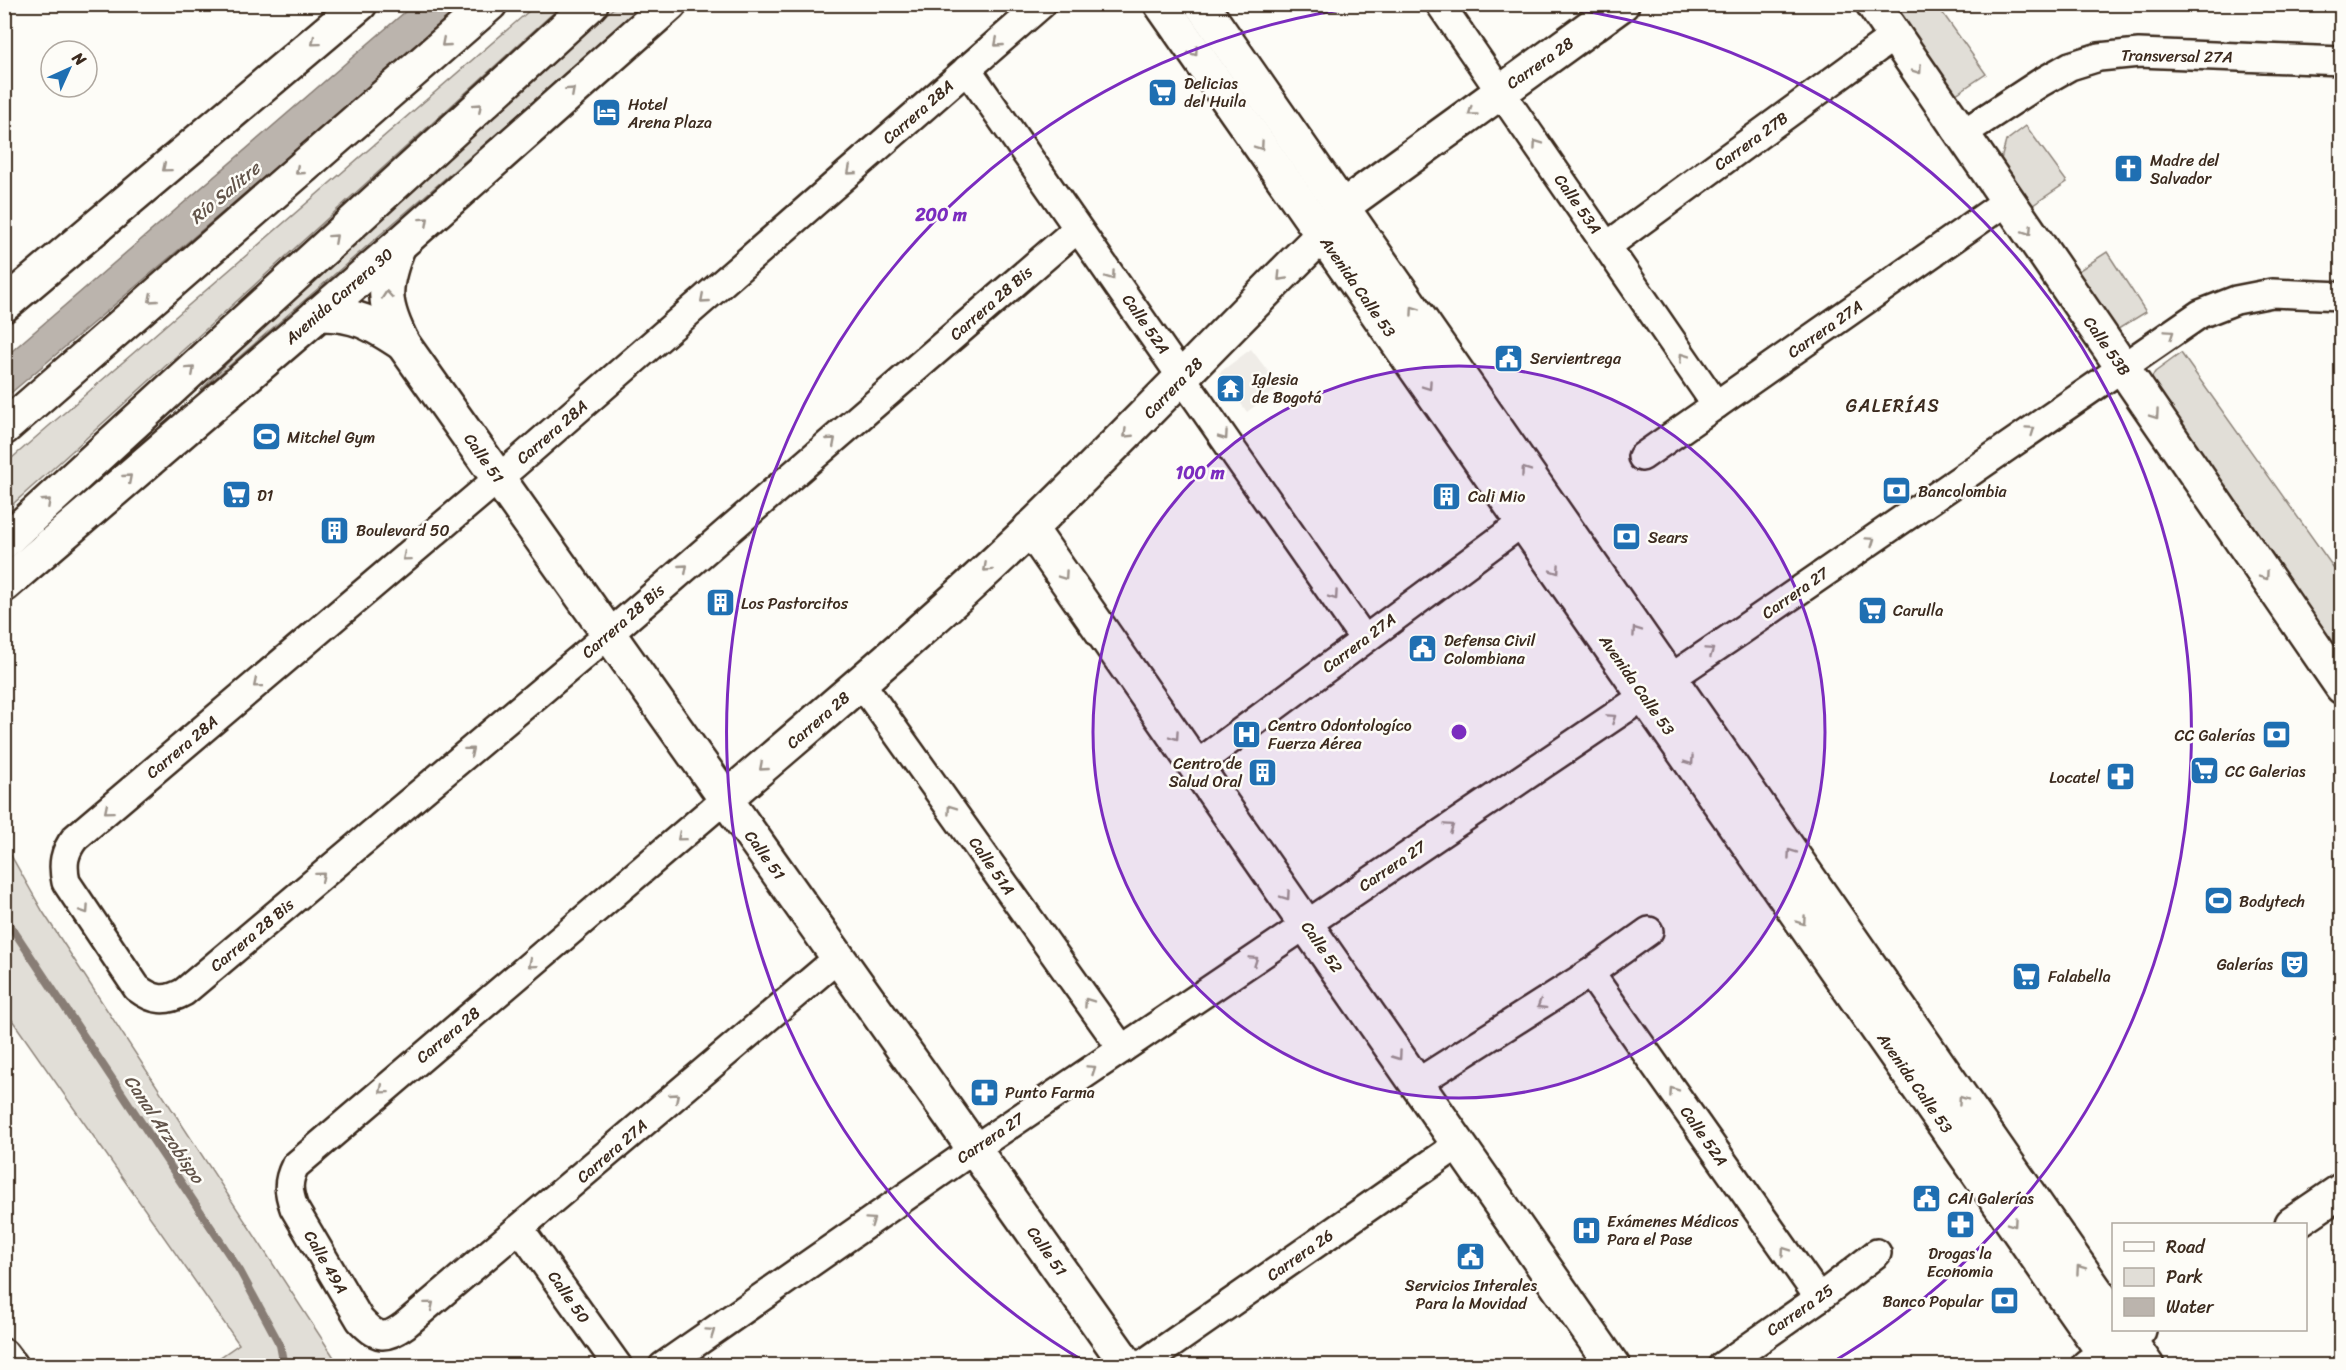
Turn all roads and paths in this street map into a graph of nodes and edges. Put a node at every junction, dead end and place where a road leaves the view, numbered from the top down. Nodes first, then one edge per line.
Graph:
1 (360, 4) edge
2 (490, 4) edge
3 (591, 4) edge
4 (670, 4) edge
5 (1042, 4) edge
6 (1161, 4) edge
7 (1201, 4) edge
8 (1440, 4) edge
9 (1622, 4) edge
10 (1873, 4) edge
11 (1894, 36) junction
12 (2342, 61) edge
13 (968, 69) junction
14 (1500, 91) junction
15 (1962, 134) junction
16 (2007, 201) junction
17 (1342, 207) junction
18 (1077, 228) junction
19 (1322, 235) junction
20 (399, 245) junction
21 (1607, 246) junction
22 (2342, 296) edge
23 (4, 305) edge
24 (318, 314) junction
25 (403, 344) junction
26 (2122, 367) junction
27 (1183, 377) junction
28 (1716, 405) junction
29 (4, 428) edge
30 (1642, 457) dead end
31 (498, 479) junction
32 (1523, 522) junction
33 (1030, 528) junction
34 (4, 542) edge
35 (4, 585) edge
36 (609, 634) junction
37 (1364, 639) junction
38 (861, 683) junction
39 (1657, 687) junction
40 (2342, 687) edge
41 (1195, 766) junction
42 (725, 800) junction
43 (1306, 925) junction
44 (1649, 931) dead end
45 (838, 958) junction
46 (1590, 973) junction
47 (159, 1000) joint
48 (1122, 1049) junction
49 (1417, 1083) junction
50 (1459, 1144) junction
51 (974, 1149) junction
52 (290, 1177) joint
53 (2342, 1190) edge
54 (2293, 1223) edge
55 (520, 1229) junction
56 (1877, 1253) dead end
57 (1818, 1298) junction
58 (382, 1335) joint
59 (2115, 1343) edge
60 (4, 1353) edge
61 (14, 1365) edge
62 (618, 1365) edge
63 (663, 1365) edge
64 (1128, 1365) edge
65 (1140, 1365) edge
66 (1613, 1365) edge
67 (1722, 1365) edge
68 (2147, 1365) edge

1 -> 23 main road
2 -> 29 main road
34 -> 3 main road
20 -> 4 main road, Avenida Carrera 30
5 -> 13 street, Carrera 28A
6 -> 19 main road, Avenida Calle 53
7 - 17 main road, Avenida Calle 53
8 - 14 street, Calle 53A
9 - 14 main road, Carrera 28
10 - 11 main road, Calle 53B
11 -> 15 main road, Calle 53B
11 - 21 street, Carrera 27B
12 - 15 street, Transversal 27A
13 - 18 street, Calle 52A
13 -> 31 street, Carrera 28A
14 -> 17 main road, Carrera 28
21 -> 14 street, Calle 53A
15 - 16 main road, Calle 53B
16 -> 26 main road, Calle 53B
16 - 28 street, Carrera 27A
39 -> 17 main road, Avenida Calle 53
18 -> 27 street, Calle 52A
36 -> 18 street, Carrera 28 Bis
19 -> 27 main road, Carrera 28
19 -> 32 main road, Avenida Calle 53
20 - 24 main road, Avenida Carrera 30
25 -> 20 main road, Calle 51
28 -> 21 street, Calle 53A
26 -> 22 street, Carrera 27
24 - 25 main road, Calle 51
35 -> 24 main road, Avenida Carrera 30
25 - 31 main road, Calle 51
39 -> 26 street, Carrera 27
26 -> 40 main road, Calle 53B
27 -> 33 main road, Carrera 28
27 -> 37 street, Calle 52A
28 - 30 street, Carrera 27A
31 - 36 main road, Calle 51
31 -> 47 street, Carrera 28A
32 - 37 street, Carrera 27A
32 -> 39 main road, Avenida Calle 53
33 -> 38 main road, Carrera 28
33 -> 41 main road, Calle 52
36 - 42 main road, Calle 51
47 -> 36 street, Carrera 28 Bis
37 - 41 street, Carrera 27A
38 -> 42 main road, Carrera 28
48 -> 38 street, Calle 51A
43 -> 39 street, Carrera 27
39 - 59 main road, Avenida Calle 53
41 -> 43 main road, Calle 52
42 - 45 main road, Calle 51
42 -> 52 street, Carrera 28
48 -> 43 street, Carrera 27
43 -> 49 main road, Calle 52
44 - 46 street
45 - 51 main road, Calle 51
55 -> 45 street, Carrera 27A
46 -> 49 street
57 -> 46 street, Calle 52A
51 -> 48 street, Carrera 27
49 - 50 main road, Calle 52
50 - 65 street, Carrera 26
50 - 66 main road, Calle 52
63 -> 51 street, Carrera 27
51 - 64 main road, Calle 51
52 - 58 street, Calle 49A
53 - 54 main road
58 -> 55 street, Carrera 27A
55 - 62 street, Calle 50
56 - 57 street, Carrera 25
57 - 67 street, Carrera 25
59 - 68 main road, Avenida Calle 53
60 - 61 street

